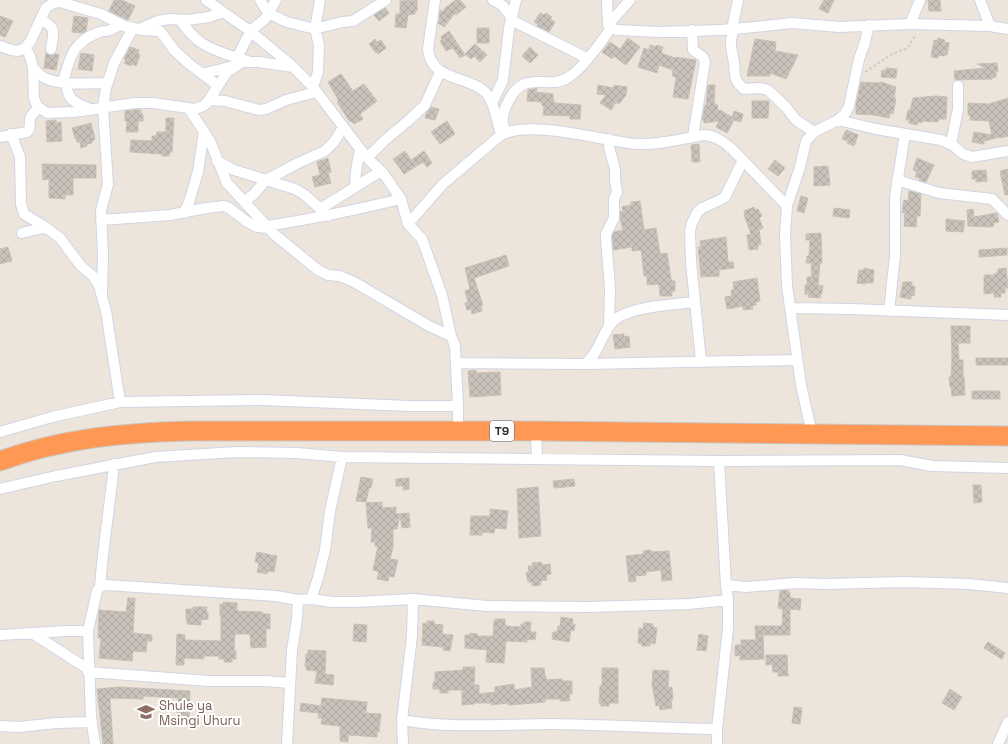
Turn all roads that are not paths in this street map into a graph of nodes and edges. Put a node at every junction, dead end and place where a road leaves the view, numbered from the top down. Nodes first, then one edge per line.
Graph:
1 (206, 0) edge
2 (260, 0) edge
3 (276, 0) edge
4 (320, 0) edge
5 (386, 0) edge
6 (435, 0) edge
7 (493, 0) edge
8 (516, 0) edge
9 (607, 0) edge
10 (630, 0) edge
11 (738, 0) edge
12 (920, 0) edge
13 (980, 0) edge
14 (223, 12) junction
15 (268, 13) junction
16 (511, 19) junction
17 (41, 20) junction
18 (180, 20) junction
19 (120, 24) junction
20 (916, 24) junction
21 (869, 25) junction
22 (610, 26) junction
23 (990, 26) junction
24 (136, 28) junction
25 (315, 29) junction
26 (733, 29) junction
27 (1008, 29) edge
28 (692, 30) junction
29 (251, 32) junction
30 (0, 46) edge
31 (25, 48) junction
32 (51, 49) dead end
33 (587, 58) junction
34 (236, 62) junction
35 (293, 67) junction
36 (33, 68) junction
37 (440, 72) junction
38 (202, 74) junction
39 (65, 82) junction
40 (107, 83) junction
41 (217, 85) junction
42 (958, 86) dead end
43 (314, 89) junction
44 (207, 102) junction
45 (492, 103) junction
46 (39, 108) junction
47 (103, 108) junction
48 (189, 109) junction
49 (92, 110) junction
50 (838, 120) junction
51 (0, 127) edge
52 (203, 130) junction
53 (341, 131) dead end
54 (814, 132) junction
55 (504, 133) junction
56 (905, 134) junction
57 (6, 135) edge
58 (693, 136) junction
59 (609, 140) junction
60 (951, 144) junction
61 (360, 149) junction
62 (1008, 151) edge
63 (367, 158) junction
64 (743, 160) junction
65 (217, 161) junction
66 (381, 171) junction
67 (266, 180) junction
68 (897, 180) junction
69 (355, 186) junction
70 (401, 199) junction
71 (244, 202) junction
72 (787, 206) junction
73 (324, 212) junction
74 (184, 213) junction
75 (1008, 215) edge
76 (101, 220) junction
77 (408, 224) junction
78 (268, 227) junction
79 (48, 228) junction
80 (22, 233) dead end
81 (102, 295) junction
82 (695, 302) junction
83 (790, 308) junction
84 (889, 311) junction
85 (1008, 315) edge
86 (609, 326) junction
87 (450, 336) junction
88 (797, 360) junction
89 (701, 361) junction
90 (456, 363) junction
91 (585, 364) junction
92 (120, 402) junction
93 (458, 406) junction
94 (536, 431) junction
95 (0, 432) edge
96 (458, 432) junction
97 (812, 434) junction
98 (1008, 436) edge
99 (342, 457) junction
100 (537, 458) junction
101 (0, 461) edge
102 (719, 461) junction
103 (114, 464) junction
104 (1008, 468) edge
105 (0, 489) edge
106 (726, 585) junction
107 (100, 587) junction
108 (1008, 588) edge
109 (311, 598) junction
110 (413, 599) junction
111 (298, 600) junction
112 (728, 600) junction
113 (88, 631) junction
114 (32, 633) junction
115 (0, 635) edge
116 (88, 670) junction
117 (290, 682) junction
118 (402, 720) junction
119 (92, 722) junction
120 (1008, 722) edge
121 (0, 726) edge
122 (716, 729) junction
123 (95, 744) edge
124 (288, 744) edge
125 (403, 744) edge
126 (716, 744) edge
127 (998, 744) edge

1 - 14 street
2 - 15 street
3 - 15 street
4 - 25 street
5 - 25 street
6 - 37 street
7 - 16 street
8 - 16 street
9 - 22 street
10 - 22 street
11 - 26 street
12 - 20 street
13 - 23 street
14 - 18 street
14 - 29 street
15 - 25 street
15 - 29 street
16 - 33 street
16 - 45 street
17 - 19 street
17 - 31 street
17 - 32 street
18 - 24 street
18 - 34 street
19 - 24 street
19 - 39 street
20 - 21 street
20 - 23 street
21 - 26 street
21 - 50 street
22 - 28 street
22 - 33 street
23 - 27 street
24 - 38 street
24 - 40 street
25 - 43 street
26 - 28 street
26 - 54 street
28 - 58 street
29 - 34 street
29 - 35 street
30 - 31 street
31 - 36 street
33 - 55 street
34 - 35 street
34 - 38 street
34 - 41 street
35 - 43 street
36 - 39 street
36 - 46 street
37 - 45 street
37 - 63 street
38 - 41 street
39 - 40 street
39 - 49 street
40 - 47 street
41 - 44 street
42 - 60 street
43 - 44 street
43 - 61 street
44 - 48 street
44 - 52 street
45 - 55 street
46 - 49 street
46 - 57 street
47 - 48 street
47 - 49 street
47 - 76 street
48 - 52 street
50 - 54 street
50 - 56 street
51 - 57 street
52 - 65 street
52 - 74 street
53 - 67 street
54 - 72 street
55 - 59 street
55 - 77 street
56 - 60 street
56 - 68 street
57 - 79 street
58 - 59 street
58 - 64 street
59 - 86 street
60 - 62 street
61 - 63 street
61 - 69 street
63 - 66 street
64 - 72 street
64 - 82 street
65 - 67 street
65 - 71 street
66 - 69 street
66 - 70 street
67 - 71 street
67 - 73 street
68 - 75 street
68 - 84 street
69 - 73 street
70 - 73 street
70 - 77 street
71 - 78 street
72 - 83 street
73 - 78 street
74 - 76 street
74 - 78 street
76 - 81 street
77 - 87 street
78 - 87 street
79 - 80 street
79 - 81 street
81 - 92 street
82 - 86 street
82 - 89 street
83 - 84 street
83 - 88 street
84 - 85 street
86 - 91 street
87 - 90 street
88 - 89 street
88 - 97 street
89 - 91 street
90 - 91 street
90 - 93 street
92 - 93 street
92 - 95 street
93 - 96 street
94 - 96 highway, T9
94 - 97 highway, T9
94 - 100 street
96 - 101 highway, T9
97 - 98 highway, T9
99 - 100 street
99 - 103 street
99 - 109 street
100 - 102 street
102 - 104 street
102 - 106 street
103 - 105 street
103 - 107 street
106 - 108 street
106 - 112 street
107 - 111 street
107 - 113 street
109 - 110 street
109 - 111 street
110 - 112 street
110 - 118 street
111 - 117 street
112 - 122 street
113 - 114 street
113 - 116 street
114 - 115 street
114 - 116 street
116 - 117 street
116 - 119 street
117 - 124 street
118 - 122 street
118 - 125 street
119 - 121 street
119 - 123 street
120 - 127 street
122 - 126 street

